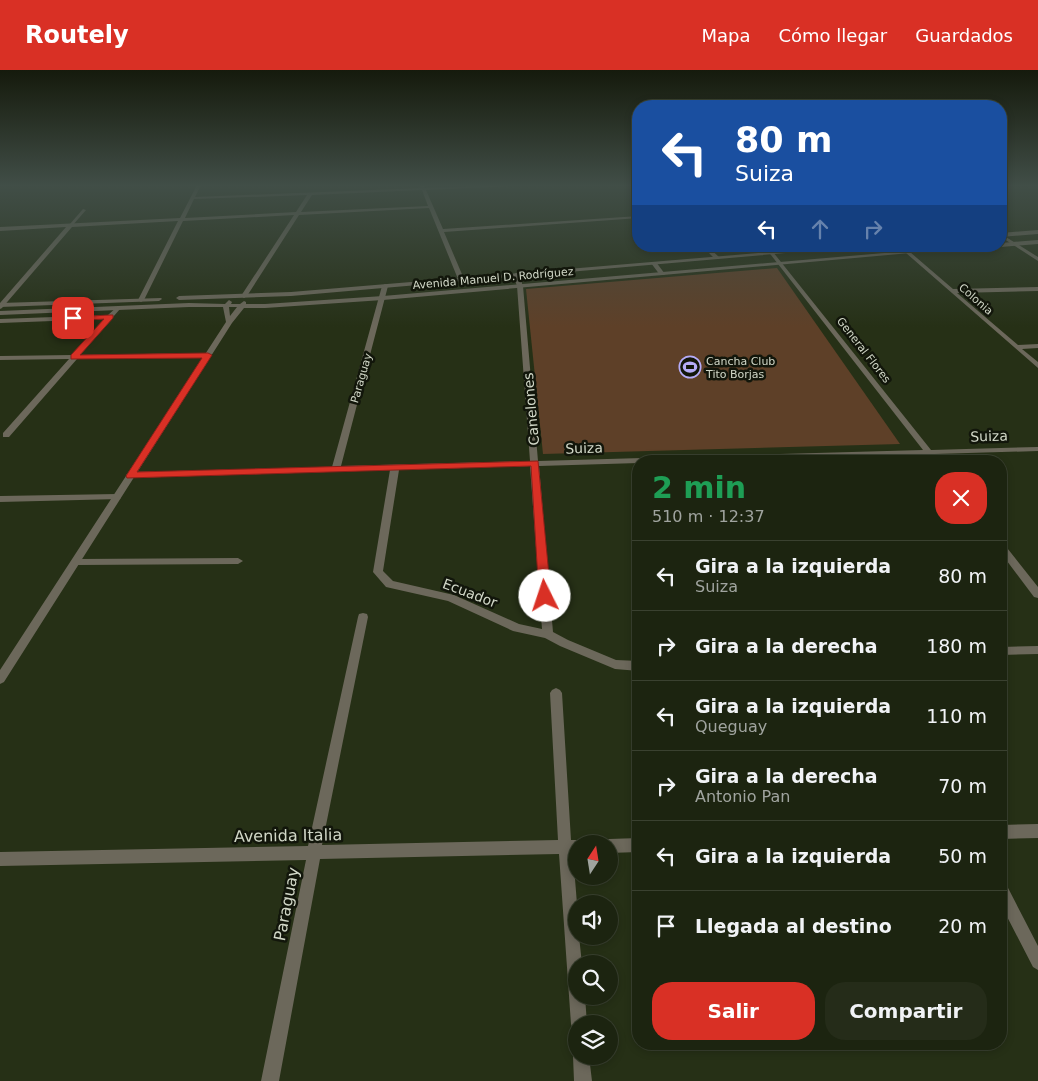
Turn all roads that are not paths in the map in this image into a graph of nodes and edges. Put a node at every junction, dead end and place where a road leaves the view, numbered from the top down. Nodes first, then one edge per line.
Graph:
1 (65, 232) edge
2 (175, 232) edge
3 (286, 232) edge
4 (442, 232) edge
5 (1036, 232) edge
6 (1007, 235) edge
7 (1007, 239) edge
8 (1038, 242) edge
9 (1015, 244) junction
10 (1007, 245) edge
11 (710, 252) edge
12 (796, 252) edge
13 (919, 252) edge
14 (908, 253) junction
15 (773, 254) junction
16 (716, 258) junction
17 (1038, 260) edge
18 (654, 263) junction
19 (781, 264) junction
20 (662, 274) junction
21 (516, 275) junction
22 (461, 279) junction
23 (385, 286) junction
24 (520, 286) junction
25 (1038, 290) edge
26 (952, 291) junction
27 (244, 296) junction
28 (383, 298) junction
29 (140, 300) junction
30 (1, 306) edge
31 (226, 306) junction
32 (242, 306) junction
33 (118, 308) junction
34 (0, 313) edge
35 (110, 317) junction
36 (0, 321) edge
37 (229, 322) junction
38 (1038, 346) edge
39 (1016, 347) junction
40 (208, 355) junction
41 (73, 357) junction
42 (0, 358) edge
43 (1038, 366) edge
44 (6, 435) dead end
45 (1038, 448) edge
46 (929, 452) junction
47 (856, 455) edge
48 (931, 455) edge
49 (632, 461) edge
50 (535, 463) junction
51 (395, 468) junction
52 (336, 469) junction
53 (130, 476) junction
54 (116, 497) junction
55 (0, 499) edge
56 (1007, 554) edge
57 (77, 562) junction
58 (238, 562) dead end
59 (1038, 593) edge
60 (363, 617) dead end
61 (548, 634) junction
62 (1038, 650) edge
63 (1007, 651) edge
64 (632, 665) edge
65 (0, 679) edge
66 (556, 693) dead end
67 (1038, 831) edge
68 (1007, 832) edge
69 (570, 835) edge
70 (632, 845) edge
71 (618, 846) edge
72 (568, 847) edge
73 (314, 852) junction
74 (0, 859) edge
75 (572, 885) edge
76 (1007, 901) edge
77 (575, 955) edge
78 (1038, 962) edge
79 (582, 1065) edge
80 (270, 1081) edge
81 (583, 1081) edge

1 - 30 street
2 - 29 street
3 - 27 street
4 - 22 street
5 - 6 street
7 - 9 street
8 - 9 street
9 - 10 street
9 - 17 street
11 - 16 street
12 - 15 street, Avenida Manuel D. Rodríguez
13 - 14 street, Avenida Manuel D. Rodríguez
14 - 19 street, Avenida Manuel D. Rodríguez
14 - 26 street, Colonia
15 - 16 street, Avenida Manuel D. Rodríguez
15 - 19 street, General Flores
16 - 18 street, Avenida Manuel D. Rodríguez
18 - 20 street
18 - 21 street, Avenida Manuel D. Rodríguez
19 - 20 street, Avenida Manuel D. Rodríguez
19 - 46 street, General Flores
20 - 24 street, Avenida Manuel D. Rodríguez
21 - 22 street, Avenida Manuel D. Rodríguez
21 - 24 street, Canelones
22 - 23 street, Avenida Manuel D. Rodríguez
23 - 27 street, Avenida Manuel D. Rodríguez
23 - 28 street, Paraguay
24 - 28 street, Avenida Manuel D. Rodríguez
24 - 50 street, Canelones
25 - 26 street
26 - 39 street, Colonia
27 - 29 street, Avenida Manuel D. Rodríguez
27 - 31 street
27 - 32 street
28 - 32 street, Avenida Manuel D. Rodríguez
28 - 52 street, Paraguay
29 - 30 street, Avenida Manuel D. Rodríguez
31 - 32 street, Avenida Manuel D. Rodríguez
31 - 33 street, Avenida Manuel D. Rodríguez
31 - 37 street
32 - 37 street
33 - 34 street, Avenida Manuel D. Rodríguez
33 - 35 street
35 - 36 street
35 - 41 street
37 - 40 street
38 - 39 street
39 - 43 street, Colonia
40 - 41 street
40 - 53 street
41 - 42 street
41 - 44 street
45 - 46 street, Suiza
46 - 47 street, Suiza
46 - 48 street, General Flores
49 - 50 street, Suiza
50 - 51 street, Suiza
50 - 61 street, Canelones
51 - 52 street, Suiza
51 - 61 street, Ecuador
52 - 53 street, Suiza
53 - 54 street
54 - 55 street
54 - 57 street
56 - 59 street
57 - 58 street
57 - 65 street
60 - 73 street, Paraguay
61 - 64 street, Ecuador
62 - 63 street
66 - 69 street
67 - 68 street
70 - 71 street
72 - 73 street, Avenida Italia
73 - 74 street, Avenida Italia
73 - 80 street, Paraguay
75 - 77 street
76 - 78 street
79 - 81 street

